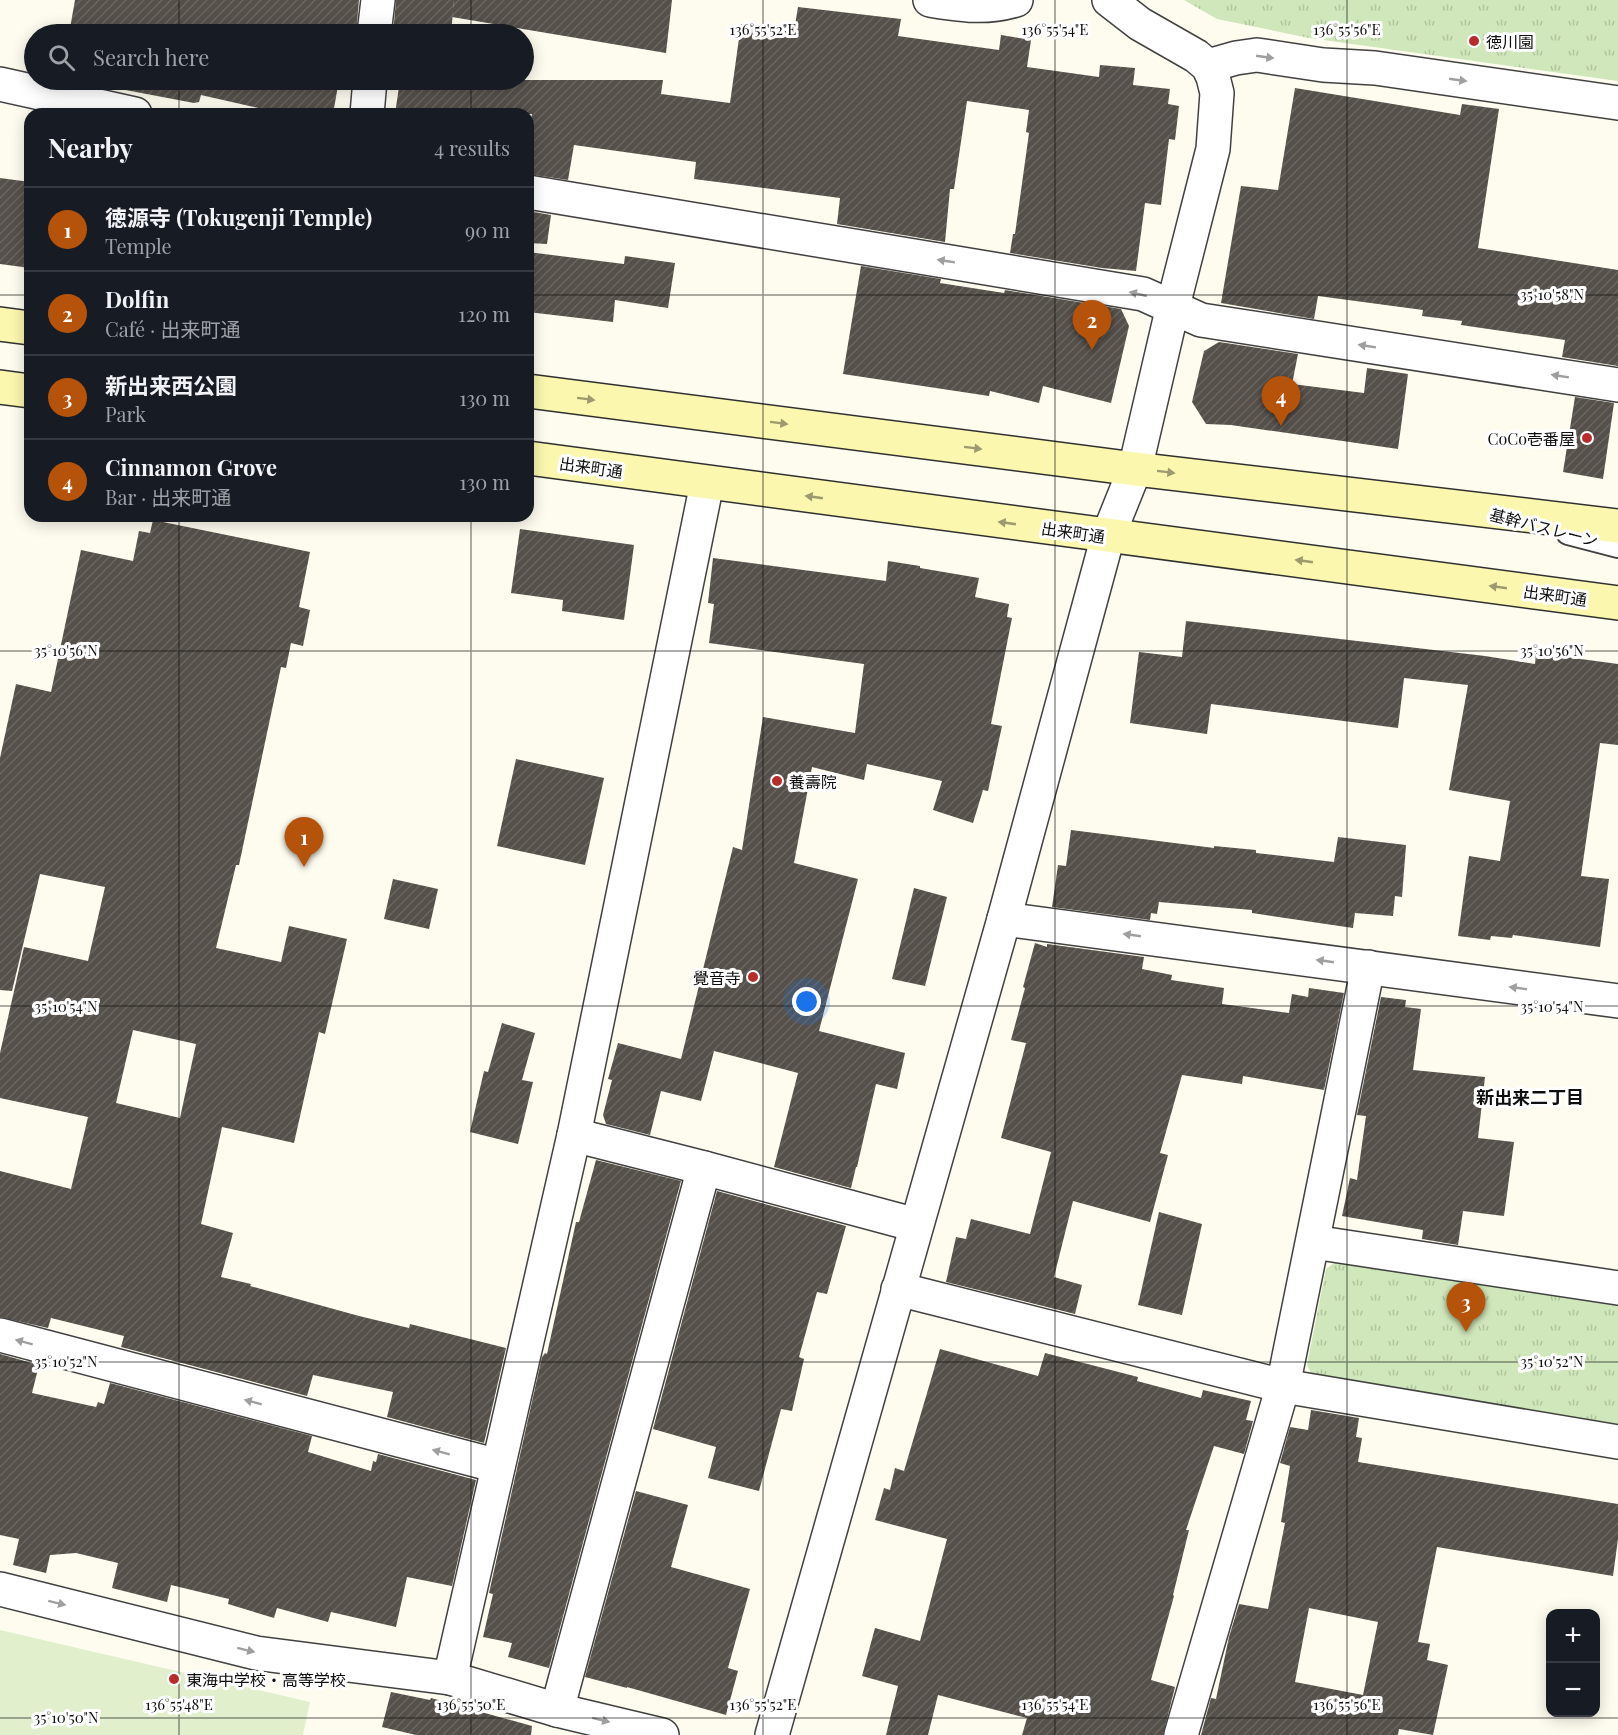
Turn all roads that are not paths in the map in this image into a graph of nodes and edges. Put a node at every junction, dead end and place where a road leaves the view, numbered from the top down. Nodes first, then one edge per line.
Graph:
1 (378, 0) edge
2 (930, 0) edge
3 (1016, 0) edge
4 (1109, 0) edge
5 (375, 24) edge
6 (1208, 66) junction
7 (0, 84) edge
8 (24, 89) edge
9 (27, 90) edge
10 (369, 90) edge
11 (1618, 103) edge
12 (108, 108) edge
13 (368, 108) edge
14 (534, 193) edge
15 (1173, 306) junction
16 (0, 324) edge
17 (24, 327) edge
18 (1618, 385) edge
19 (0, 387) edge
20 (24, 390) edge
21 (534, 392) edge
22 (534, 459) edge
23 (1135, 469) junction
24 (707, 483) junction
25 (1471, 508) junction
26 (1618, 526) edge
27 (1108, 536) junction
28 (1618, 546) edge
29 (1618, 603) edge
30 (1004, 918) junction
31 (1368, 967) junction
32 (1618, 1001) edge
33 (574, 1135) junction
34 (704, 1167) junction
35 (916, 1225) junction
36 (1312, 1242) junction
37 (1618, 1288) edge
38 (898, 1289) junction
39 (0, 1335) edge
40 (1283, 1386) junction
41 (1618, 1442) edge
42 (498, 1466) junction
43 (0, 1589) edge
44 (450, 1678) junction
45 (557, 1710) junction
46 (662, 1735) edge
47 (772, 1735) edge
48 (1181, 1735) edge

1 - 5 street
2 - 3 street
4 - 6 street
6 -> 11 street
6 - 15 street
7 - 8 street
9 - 12 street
10 - 13 street
15 -> 14 street
18 -> 15 street
15 - 23 street
16 - 17 main road
19 - 20 main road
21 -> 23 main road
22 - 24 main road, 出来町通
23 -> 25 main road
23 - 27 street
27 -> 24 main road, 出来町通
24 - 33 street
25 - 26 main road
25 - 28 lane, 基幹バスレーン
29 -> 27 main road, 出来町通
27 - 30 street
31 -> 30 street
30 - 35 street
32 -> 31 street
31 - 36 street
33 - 34 street
33 - 42 street
34 - 35 street
34 - 45 street
35 - 38 street
36 - 37 street
36 - 40 street
38 - 40 street
38 - 47 street
42 -> 39 street
40 - 41 street
40 - 48 street
42 - 44 street
43 -> 44 street
44 - 45 street
45 -> 46 street

